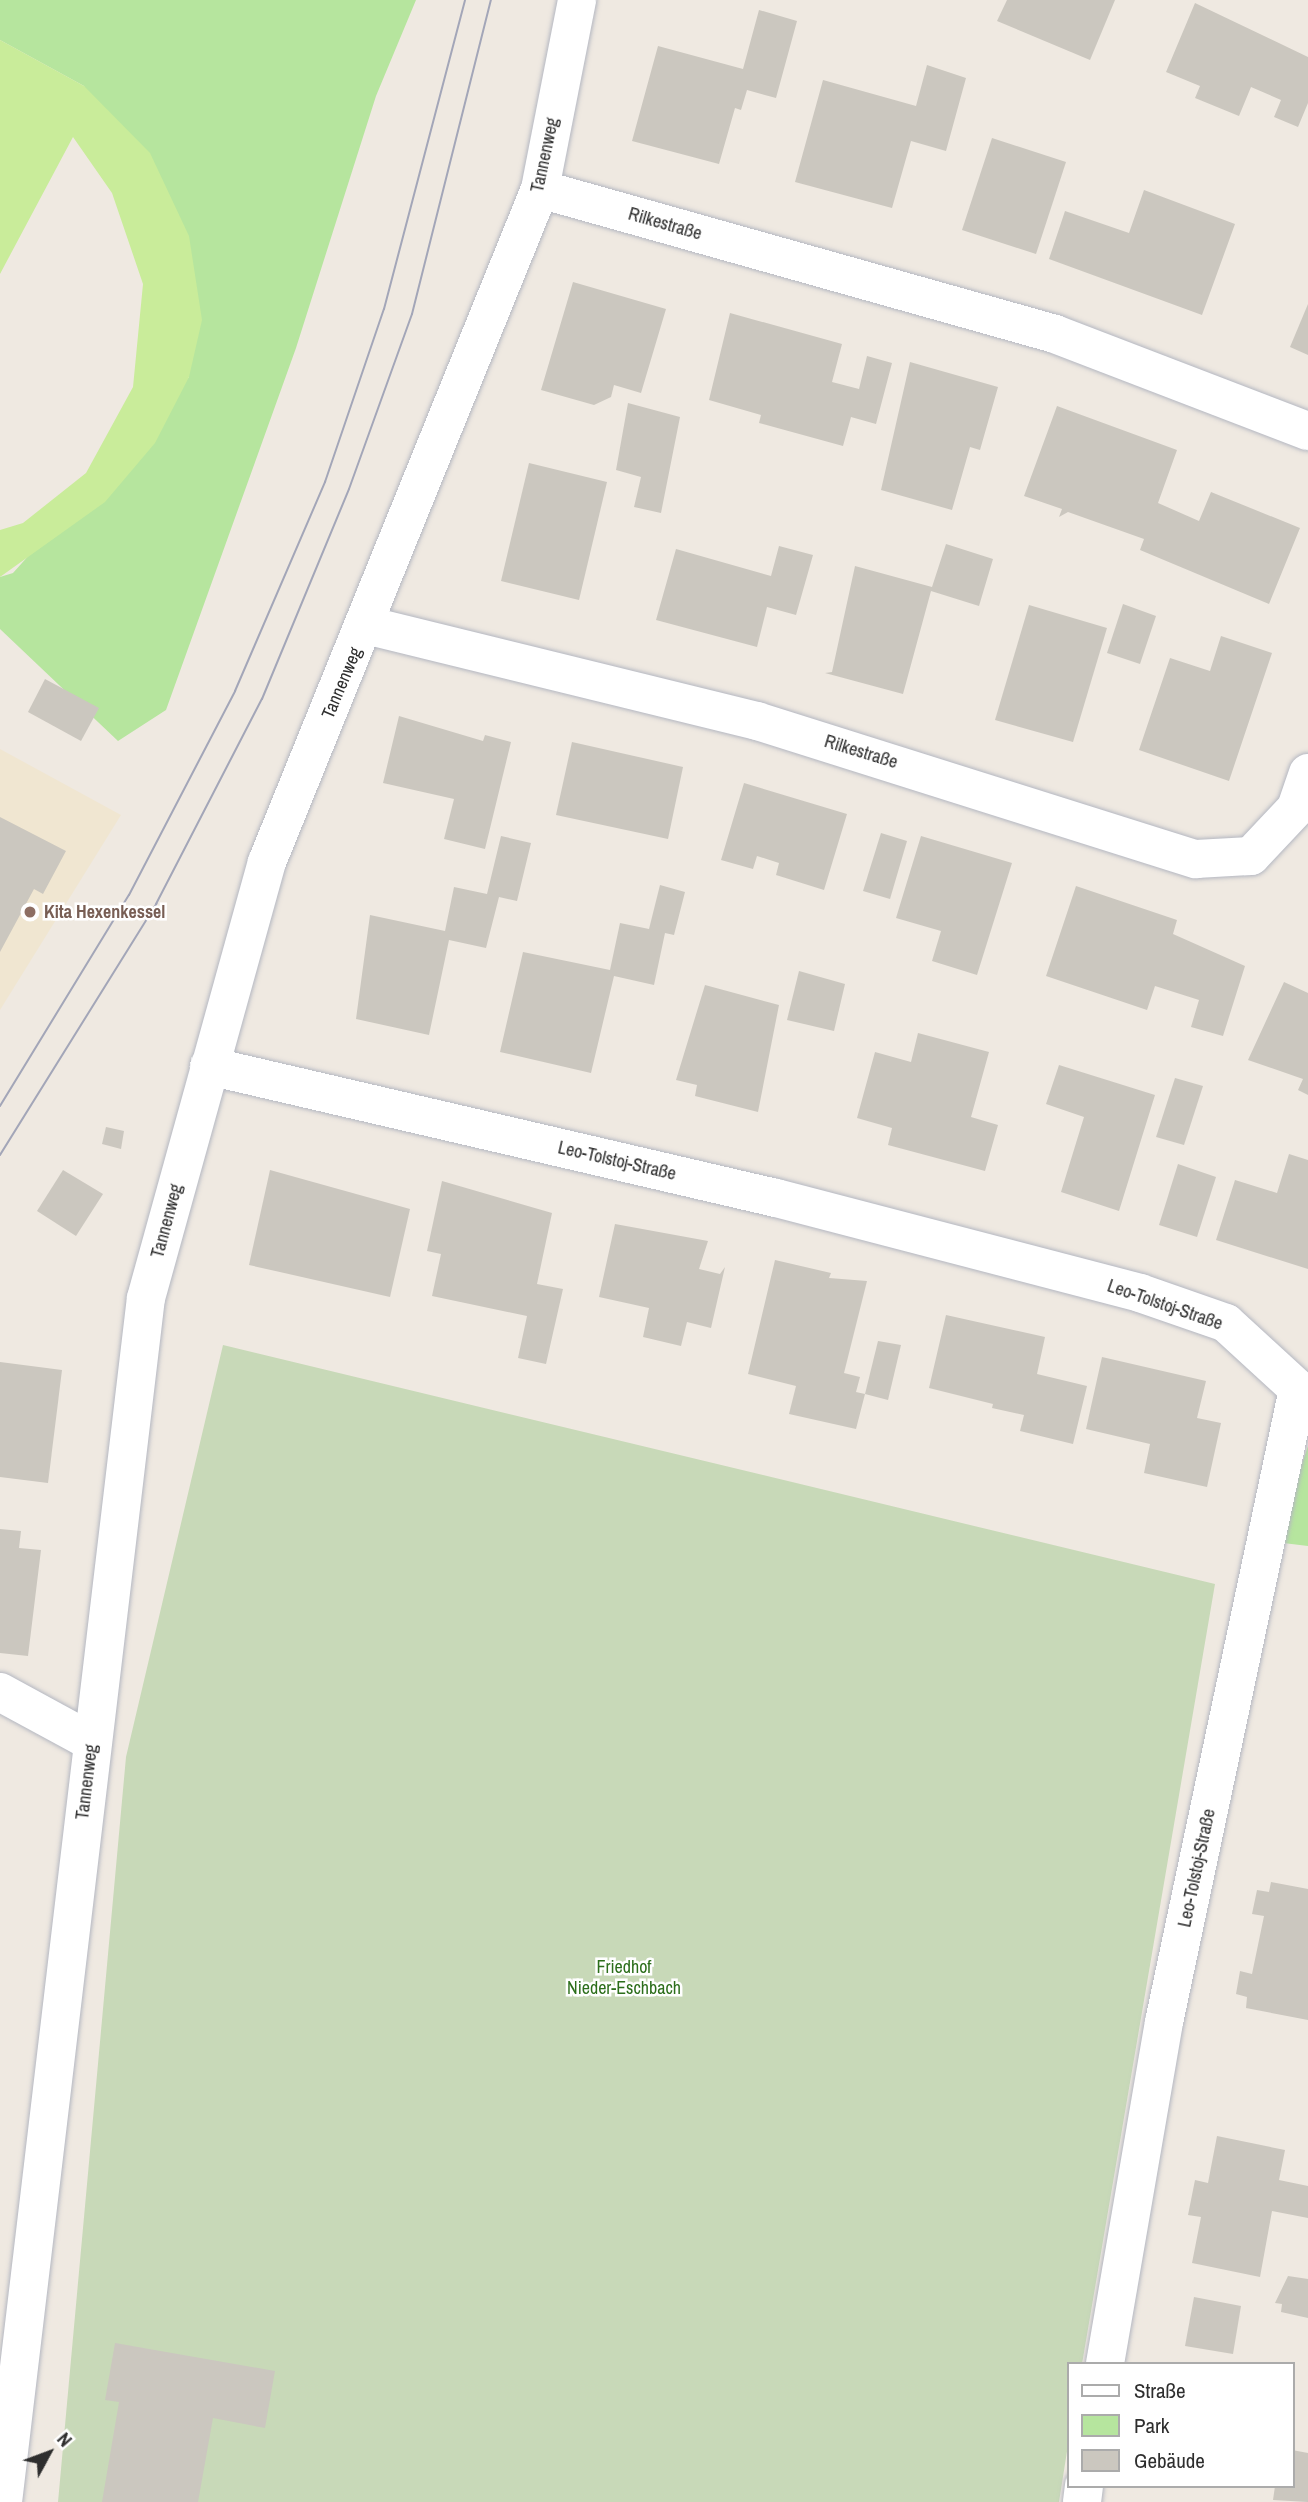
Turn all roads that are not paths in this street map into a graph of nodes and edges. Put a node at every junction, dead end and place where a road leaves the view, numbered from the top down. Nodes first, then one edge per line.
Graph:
1 (577, 0) edge
2 (540, 189) junction
3 (1308, 431) edge
4 (366, 625) junction
5 (1308, 773) edge
6 (209, 1066) junction
7 (0, 1692) edge
8 (92, 1742) junction
9 (1105, 2362) edge
10 (3, 2502) edge

1 - 2 street, Tannenweg
2 - 3 street, Rilkestraße
2 - 4 street, Tannenweg
4 - 5 street, Rilkestraße
4 - 6 street, Tannenweg
6 - 8 street, Tannenweg
6 - 9 street, Leo-Tolstoj-Straße
7 - 8 street
8 - 10 street, Tannenweg

